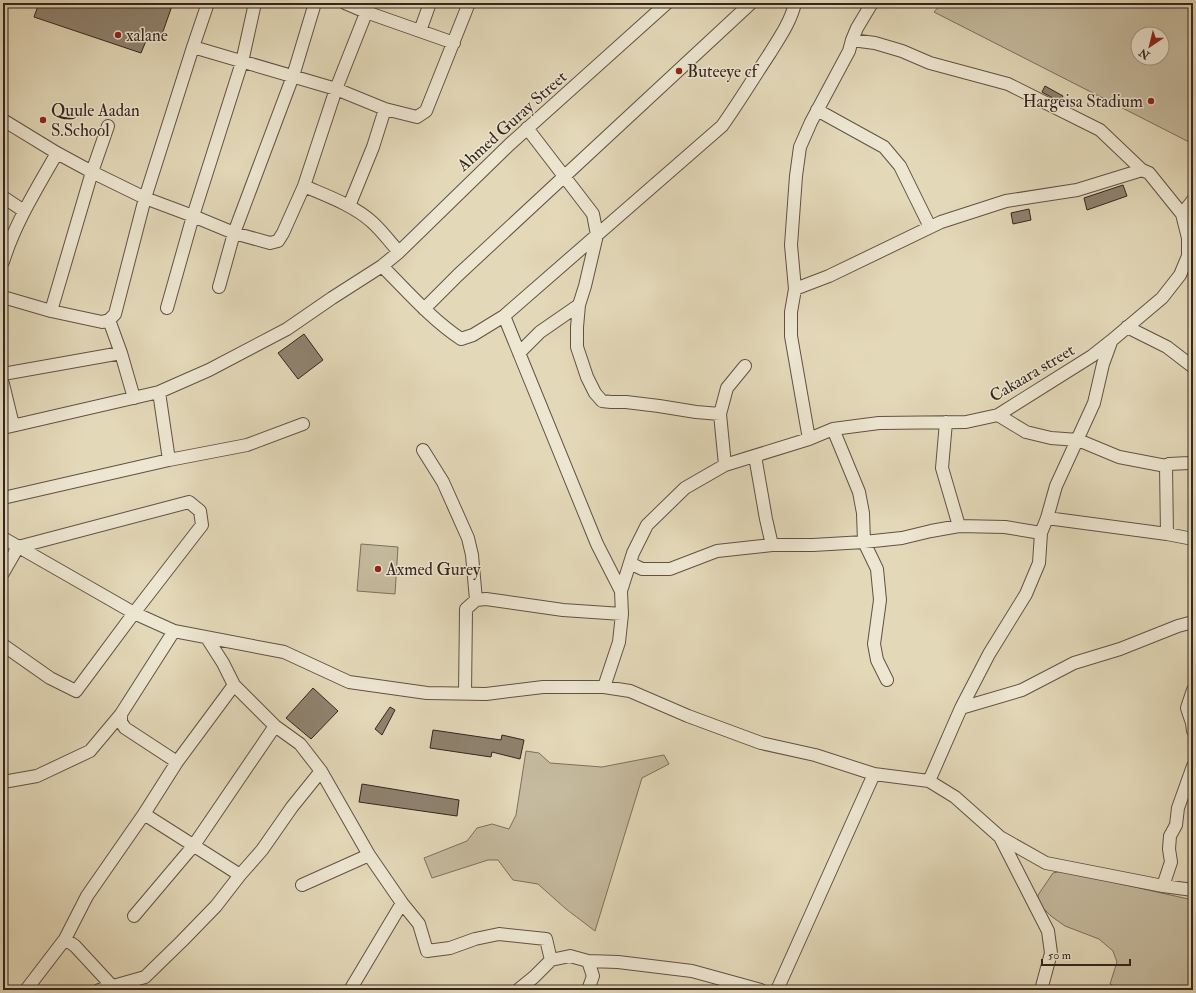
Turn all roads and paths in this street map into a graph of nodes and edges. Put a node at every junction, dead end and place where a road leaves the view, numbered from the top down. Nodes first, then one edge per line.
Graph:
1 (208, 3) edge
2 (255, 3) edge
3 (316, 3) edge
4 (345, 3) edge
5 (430, 3) edge
6 (469, 3) edge
7 (667, 3) edge
8 (751, 3) edge
9 (795, 3) edge
10 (872, 3) edge
11 (368, 8) edge
12 (420, 31) junction
13 (852, 40) junction
14 (454, 43) junction
15 (193, 47) junction
16 (242, 62) junction
17 (293, 76) junction
18 (336, 89) junction
19 (385, 108) junction
20 (817, 110) junction
21 (3, 120) edge
22 (108, 126) dead end
23 (527, 128) junction
24 (57, 153) junction
25 (1142, 170) junction
26 (92, 172) junction
27 (565, 177) junction
28 (304, 186) junction
29 (3, 197) edge
30 (145, 198) junction
31 (1193, 200) edge
32 (349, 206) junction
33 (24, 211) junction
34 (1182, 214) junction
35 (192, 216) junction
36 (930, 227) junction
37 (234, 233) junction
38 (597, 235) junction
39 (1191, 240) edge
40 (399, 252) junction
41 (4, 255) edge
42 (382, 266) junction
43 (219, 287) dead end
44 (795, 289) junction
45 (3, 296) edge
46 (578, 305) junction
47 (167, 308) dead end
48 (424, 309) junction
49 (51, 311) junction
50 (504, 316) junction
51 (110, 320) junction
52 (1127, 327) junction
53 (1111, 342) junction
54 (121, 353) junction
55 (519, 353) junction
56 (745, 366) dead end
57 (1193, 367) edge
58 (3, 374) edge
59 (3, 384) edge
60 (159, 392) junction
61 (134, 398) junction
62 (720, 414) junction
63 (998, 415) junction
64 (946, 422) junction
65 (303, 424) dead end
66 (8, 427) edge
67 (833, 430) junction
68 (809, 439) junction
69 (1078, 440) junction
70 (423, 450) dead end
71 (756, 456) junction
72 (169, 460) junction
73 (1193, 462) edge
74 (725, 465) junction
75 (1166, 466) junction
76 (3, 498) edge
77 (1047, 518) junction
78 (959, 526) junction
79 (1041, 533) junction
80 (1167, 534) junction
81 (3, 538) edge
82 (1193, 539) edge
83 (864, 542) junction
84 (772, 545) junction
85 (18, 547) junction
86 (630, 563) junction
87 (3, 573) edge
88 (621, 591) junction
89 (476, 600) junction
90 (134, 613) junction
91 (622, 614) junction
92 (1193, 622) edge
93 (174, 631) junction
94 (206, 638) junction
95 (3, 645) edge
96 (887, 680) dead end
97 (234, 685) junction
98 (604, 687) junction
99 (1193, 690) edge
100 (464, 694) junction
101 (962, 708) junction
102 (121, 714) junction
103 (275, 726) junction
104 (1193, 731) edge
105 (177, 762) junction
106 (1193, 766) edge
107 (321, 771) junction
108 (874, 774) junction
109 (929, 781) junction
110 (3, 782) edge
111 (144, 814) junction
112 (1000, 837) junction
113 (194, 845) junction
114 (369, 856) junction
115 (240, 875) junction
116 (302, 885) dead end
117 (1163, 886) junction
118 (1193, 890) edge
119 (402, 904) junction
120 (134, 916) dead end
121 (65, 939) junction
122 (551, 960) junction
123 (588, 961) junction
124 (112, 986) junction
125 (26, 990) edge
126 (99, 990) edge
127 (350, 990) edge
128 (518, 990) edge
129 (588, 990) edge
130 (761, 990) edge
131 (777, 990) edge
132 (1041, 990) edge

1 - 15 street
2 - 16 street
3 - 17 street
4 - 11 street
5 - 12 street
6 - 14 street
7 - 23 street, Ahmed Guray Street
8 - 27 street
9 - 38 street
10 - 13 street
11 - 12 street
11 - 18 street
12 - 14 street
13 - 20 street
13 - 25 street
14 - 19 street
15 - 16 street
15 - 30 street
16 - 17 street
16 - 35 street
17 - 18 street
17 - 37 street
18 - 19 street
18 - 28 street
19 - 32 street
20 - 36 street
20 - 44 street
21 - 24 street
22 - 26 street
23 - 27 street
23 - 40 street, Ahmed Guray Street
24 - 26 street
24 - 33 street
25 - 34 street
25 - 36 street
26 - 30 street
26 - 49 street
27 - 38 street
27 - 48 street
28 - 32 street
28 - 37 street
29 - 33 street
30 - 35 street
30 - 51 street
31 - 34 street
32 - 40 street
33 - 41 street
34 - 39 street, Cakaara street
35 - 37 street
35 - 47 street
36 - 44 street
37 - 43 street
38 - 46 street
38 - 50 street
39 - 52 street, Cakaara street
40 - 42 street, Ahmed Guray Street
42 - 48 street
42 - 60 street, Ahmed Guray Street
44 - 68 street
45 - 49 street
46 - 55 street
46 - 62 street
48 - 50 street
49 - 51 street
50 - 55 street
51 - 54 street
52 - 53 street, Cakaara street
52 - 57 street
53 - 63 street, Cakaara street
53 - 69 street
54 - 58 street
54 - 61 street
55 - 88 street
56 - 62 street
59 - 66 street
60 - 61 street, Ahmed Guray Street
60 - 72 street
61 - 66 street, Ahmed Guray Street
62 - 74 street
63 - 64 street, Cakaara street
63 - 69 street
64 - 67 street, Cakaara street
64 - 78 street
65 - 72 street
67 - 68 street, Cakaara street
67 - 83 street
68 - 71 street, Cakaara street
69 - 75 street
69 - 77 street
70 - 89 street
71 - 74 street, Cakaara street
71 - 84 street
72 - 76 street
73 - 75 street
74 - 86 street, Cakaara street
75 - 80 street
77 - 79 street
77 - 80 street
78 - 79 street
78 - 83 street
79 - 101 street
80 - 82 street
81 - 85 street
83 - 84 street
83 - 96 street
84 - 86 street
85 - 87 street
85 - 90 street
85 - 90 street
86 - 88 street, Cakaara street
88 - 91 street
89 - 91 street
89 - 100 street
90 - 93 street
90 - 95 street
91 - 98 street
92 - 101 street
93 - 94 street
93 - 102 street
94 - 97 street
94 - 100 street
97 - 103 street
97 - 105 street
98 - 100 street
98 - 108 street
99 - 104 street
101 - 109 street
102 - 105 street
102 - 110 street
103 - 107 street
103 - 113 street
105 - 111 street
106 - 117 street
107 - 114 street
107 - 115 street
108 - 109 street
108 - 131 street
109 - 112 street
111 - 113 street
111 - 121 street
112 - 117 street
112 - 132 street
113 - 115 street
113 - 120 street
114 - 116 street
114 - 119 street
115 - 124 street
117 - 118 street
119 - 122 street
119 - 127 street
121 - 124 street
121 - 125 street
122 - 123 street
122 - 128 street
123 - 129 street
123 - 130 street
124 - 126 street

